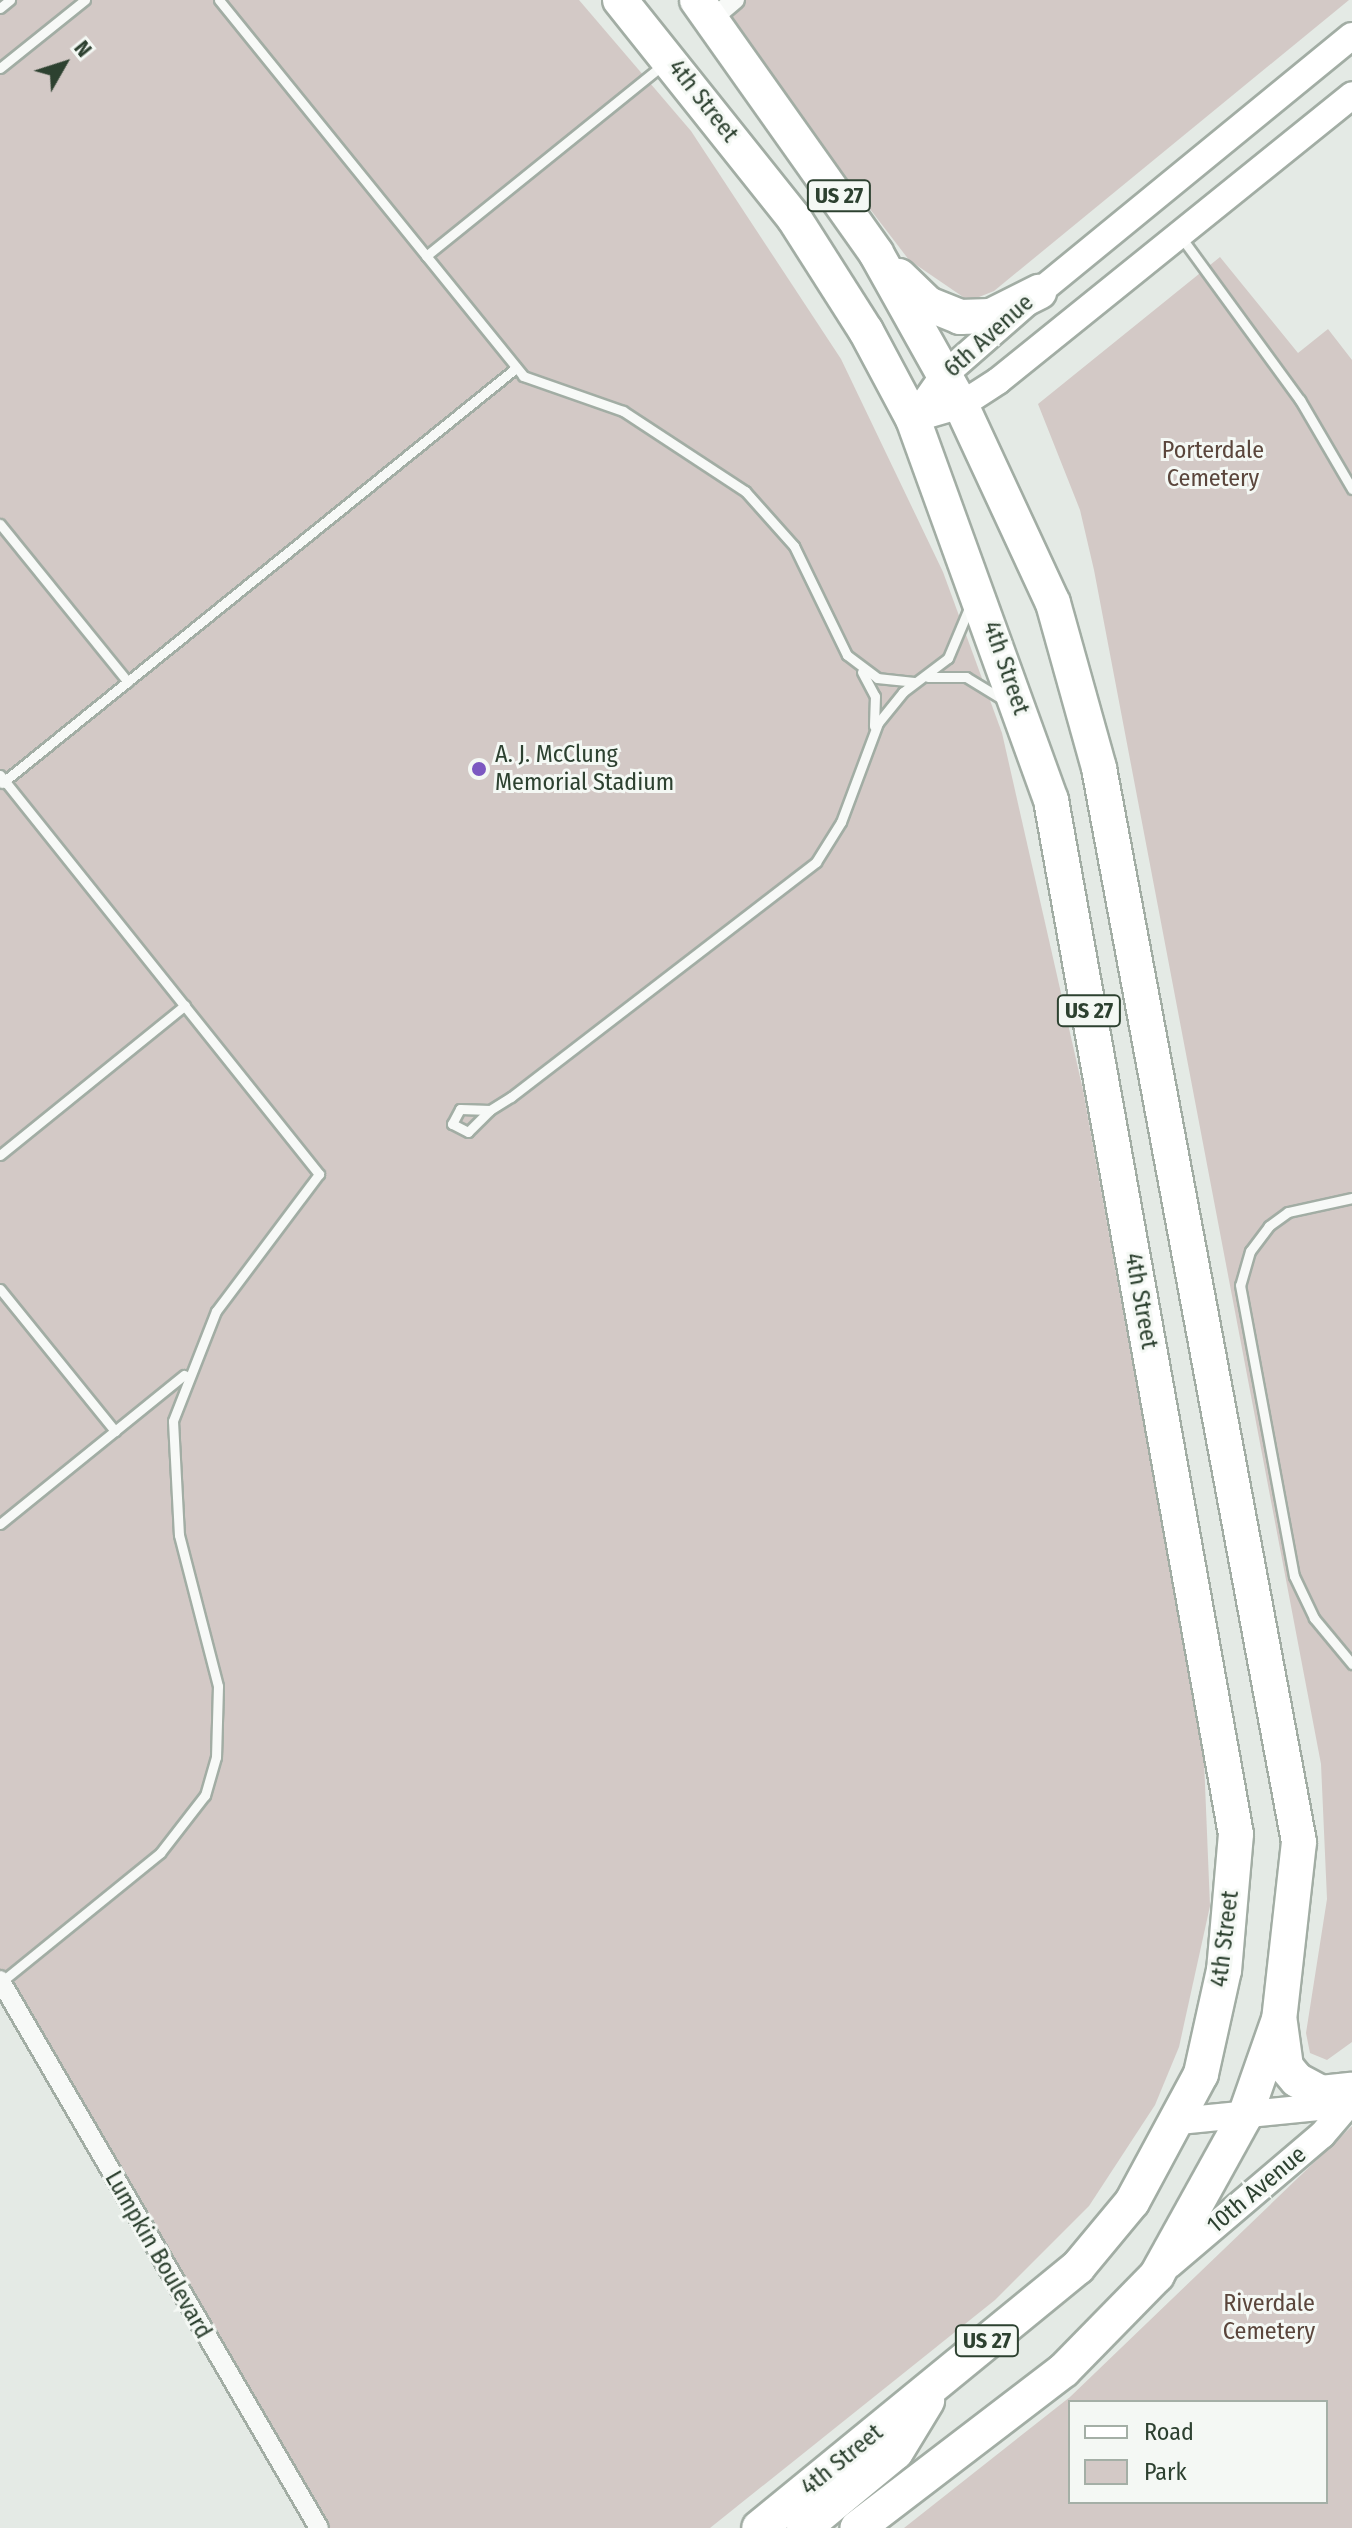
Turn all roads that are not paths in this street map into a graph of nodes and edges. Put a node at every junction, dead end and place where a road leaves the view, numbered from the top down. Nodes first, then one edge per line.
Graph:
1 (10, 0) edge
2 (85, 0) edge
3 (219, 0) edge
4 (620, 0) edge
5 (715, 6) edge
6 (0, 8) edge
7 (1352, 36) edge
8 (670, 59) junction
9 (0, 68) edge
10 (1352, 95) edge
11 (1179, 234) junction
12 (876, 253) junction
13 (426, 256) junction
14 (1039, 292) junction
15 (516, 368) junction
16 (943, 376) junction
17 (961, 405) junction
18 (913, 419) junction
19 (1352, 489) edge
20 (0, 524) edge
21 (973, 575) junction
22 (858, 667) junction
23 (924, 677) junction
24 (128, 682) junction
25 (914, 682) junction
26 (1026, 727) junction
27 (873, 733) junction
28 (2, 780) edge
29 (185, 1005) junction
30 (490, 1110) dead end
31 (0, 1155) edge
32 (1352, 1198) edge
33 (0, 1289) edge
34 (186, 1374) junction
35 (115, 1431) junction
36 (0, 1524) edge
37 (1352, 1664) edge
38 (0, 1981) edge
39 (1279, 2019) junction
40 (1352, 2092) edge
41 (1352, 2100) edge
42 (1245, 2116) junction
43 (1179, 2121) junction
44 (1157, 2275) junction
45 (940, 2380) junction
46 (319, 2528) edge
47 (759, 2528) edge
48 (804, 2528) edge
49 (857, 2528) edge

1 - 6 lane
2 - 9 lane
3 - 13 lane
4 - 8 highway, 4th Street / US 27
5 - 12 highway, US 27
7 - 14 main road, 6th Avenue
8 - 13 lane
8 - 18 highway, 4th Street / US 27
10 - 11 main road, 6th Avenue
11 - 17 main road, 6th Avenue
11 - 19 lane
12 - 14 highway
12 - 16 highway, US 27
13 - 15 lane
14 - 16 main road, 6th Avenue
15 - 22 lane
15 - 24 lane
16 - 17 highway, US 27
16 - 18 main road, 6th Avenue
17 - 18 main road, 6th Avenue
17 - 39 highway, US 27
18 - 21 highway, 4th Street / US 27
20 - 24 lane
21 - 23 lane
21 - 26 highway, 4th Street / US 27
22 - 25 lane
22 - 27 lane
23 - 25 lane
23 - 26 lane
24 - 28 lane
25 - 27 lane
26 - 43 highway, 4th Street / US 27
27 - 30 lane
28 - 29 lane
29 - 31 lane
29 - 34 lane
32 - 37 lane
33 - 35 lane
34 - 35 lane
34 - 38 lane
35 - 36 lane
38 - 46 street, Lumpkin Boulevard
39 - 40 highway
39 - 42 highway, US 27
40 - 42 main road, 10th Avenue
41 - 44 main road, 10th Avenue
42 - 43 main road, 10th Avenue
42 - 44 highway, US 27
43 - 45 highway, 4th Street / US 27
44 - 49 highway, US 27
45 - 47 highway, 4th Street / US 27
45 - 48 highway

